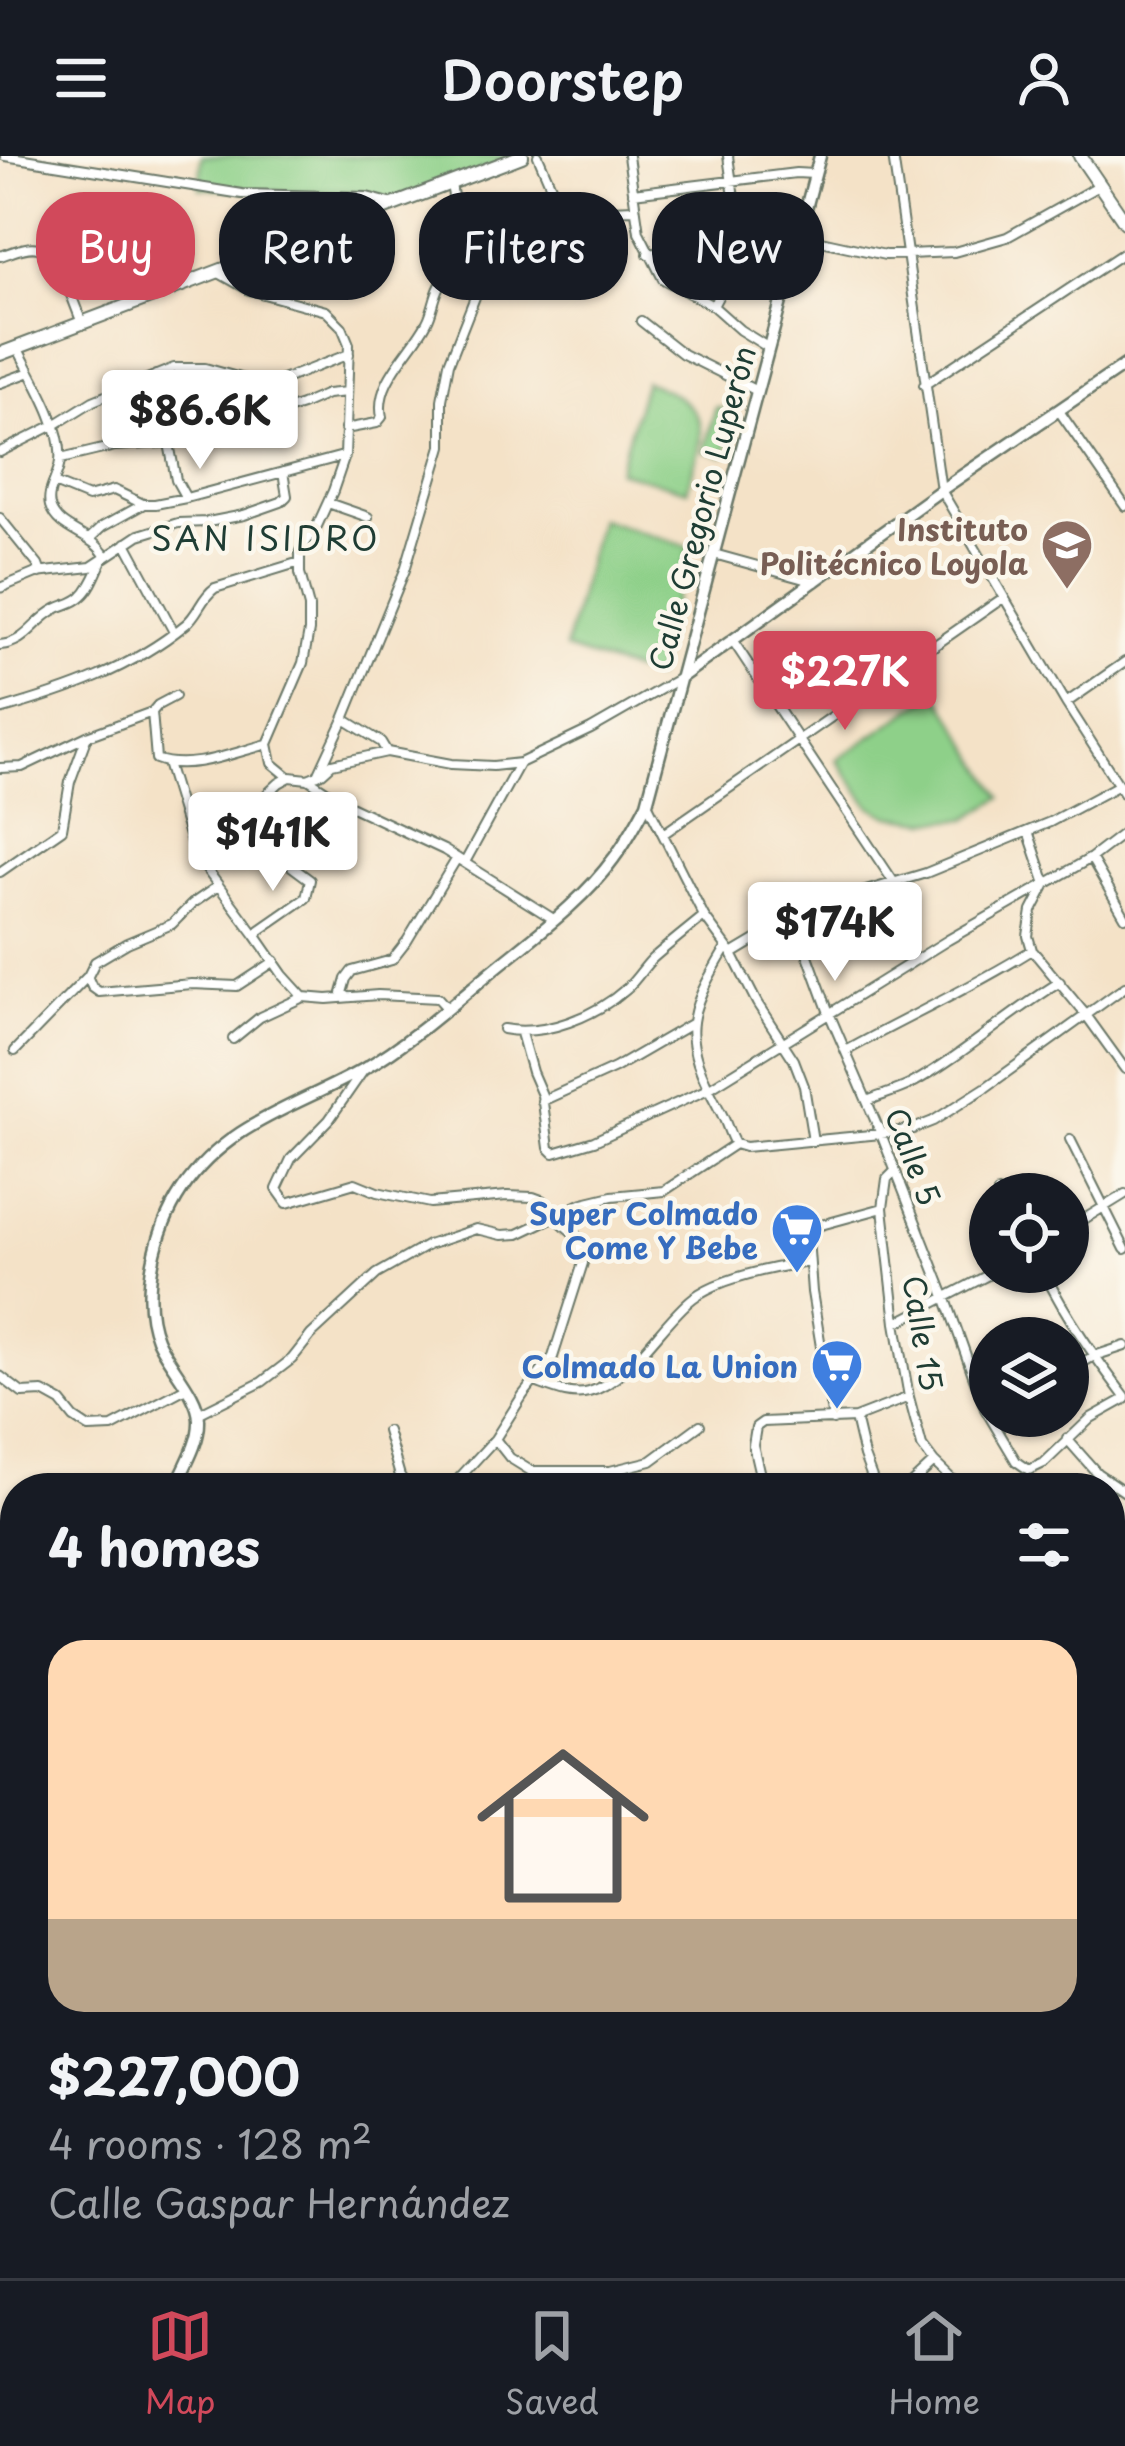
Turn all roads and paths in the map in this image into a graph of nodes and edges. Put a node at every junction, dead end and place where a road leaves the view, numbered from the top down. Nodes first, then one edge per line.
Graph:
1 (5, 156) edge
2 (522, 156) edge
3 (538, 156) edge
4 (628, 156) edge
5 (728, 156) edge
6 (820, 156) edge
7 (892, 156) edge
8 (1080, 156) edge
9 (816, 174) junction
10 (731, 180) junction
11 (451, 184) junction
12 (1100, 185) junction
13 (452, 192) edge
14 (553, 192) edge
15 (733, 192) edge
16 (811, 192) edge
17 (633, 194) junction
18 (396, 205) junction
19 (628, 209) edge
20 (634, 209) junction
21 (1125, 222) edge
22 (824, 242) edge
23 (1125, 252) edge
24 (648, 254) junction
25 (652, 254) edge
26 (906, 254) junction
27 (0, 256) edge
28 (217, 272) junction
29 (435, 300) edge
30 (474, 300) edge
31 (716, 300) edge
32 (782, 300) edge
33 (713, 306) junction
34 (641, 321) dead end
35 (82, 323) junction
36 (17, 347) junction
37 (770, 348) junction
38 (0, 354) edge
39 (349, 354) junction
40 (1125, 365) edge
41 (30, 372) junction
42 (156, 375) junction
43 (0, 383) edge
44 (924, 385) junction
45 (758, 391) junction
46 (347, 392) junction
47 (1059, 411) junction
48 (56, 424) junction
49 (345, 429) junction
50 (169, 443) junction
51 (0, 452) edge
52 (345, 456) junction
53 (61, 459) junction
54 (283, 472) junction
55 (54, 483) junction
56 (941, 490) junction
57 (186, 498) junction
58 (328, 502) junction
59 (143, 504) junction
60 (1125, 506) edge
61 (368, 517) dead end
62 (0, 518) edge
63 (89, 539) junction
64 (126, 543) junction
65 (712, 554) junction
66 (105, 556) junction
67 (300, 562) junction
68 (41, 573) junction
69 (814, 582) junction
70 (0, 588) edge
71 (1003, 598) junction
72 (174, 632) junction
73 (733, 641) junction
74 (0, 645) edge
75 (1125, 662) edge
76 (680, 678) junction
77 (175, 696) dead end
78 (1066, 703) junction
79 (0, 710) edge
80 (152, 712) junction
81 (344, 719) junction
82 (87, 736) junction
83 (797, 740) junction
84 (268, 744) junction
85 (387, 752) junction
86 (167, 763) junction
87 (520, 763) junction
88 (0, 768) edge
89 (313, 777) junction
90 (290, 778) junction
91 (1119, 785) junction
92 (1125, 795) edge
93 (646, 803) junction
94 (236, 825) junction
95 (1028, 831) junction
96 (1125, 832) edge
97 (663, 834) junction
98 (1091, 858) junction
99 (461, 860) junction
100 (204, 866) junction
101 (0, 872) edge
102 (895, 884) junction
103 (1046, 884) junction
104 (218, 886) junction
105 (704, 916) junction
106 (1125, 916) edge
107 (794, 917) junction
108 (555, 920) junction
109 (256, 936) junction
110 (1032, 950) junction
111 (729, 951) junction
112 (275, 961) junction
113 (88, 976) junction
114 (1060, 982) junction
115 (1125, 986) edge
116 (303, 997) junction
117 (348, 997) junction
118 (447, 1008) junction
119 (829, 1013) junction
120 (1087, 1015) junction
121 (691, 1024) junction
122 (502, 1029) dead end
123 (521, 1033) junction
124 (233, 1039) dead end
125 (781, 1042) junction
126 (16, 1051) dead end
127 (846, 1052) junction
128 (366, 1067) junction
129 (1125, 1069) edge
130 (708, 1089) junction
131 (542, 1101) junction
132 (867, 1101) junction
133 (881, 1133) junction
134 (1070, 1139) dead end
135 (813, 1142) junction
136 (735, 1144) junction
137 (894, 1172) junction
138 (1125, 1194) edge
139 (1104, 1207) junction
140 (883, 1208) junction
141 (1089, 1216) edge
142 (555, 1217) junction
143 (1125, 1249) edge
144 (808, 1262) junction
145 (969, 1286) edge
146 (1054, 1293) edge
147 (946, 1299) junction
148 (896, 1323) junction
149 (1125, 1346) edge
150 (1094, 1356) junction
151 (1089, 1359) edge
152 (969, 1360) edge
153 (0, 1376) edge
154 (535, 1382) junction
155 (186, 1388) junction
156 (909, 1397) junction
157 (1125, 1398) edge
158 (200, 1413) junction
159 (855, 1418) junction
160 (833, 1420) junction
161 (700, 1425) dead end
162 (387, 1431) dead end
163 (1003, 1437) edge
164 (1067, 1438) junction
165 (495, 1439) junction
166 (934, 1462) junction
167 (183, 1473) edge
168 (399, 1473) edge
169 (464, 1473) edge
170 (760, 1473) edge
171 (870, 1473) edge
172 (922, 1473) edge
173 (946, 1473) edge
174 (1097, 1473) edge

1 - 18 street
2 - 11 main road
3 - 14 street
4 - 17 street
5 - 10 street
6 - 9 street, Calle Gregorio Luperón
7 - 26 street
8 - 12 main road
9 - 10 street
9 - 16 street, Calle Gregorio Luperón
10 - 15 street
10 - 17 street
11 - 13 street
11 - 18 main road
12 - 21 main road
12 - 26 street
17 - 20 street
18 - 28 main road
19 - 20 street
20 - 24 street
22 - 26 street
23 - 44 street
24 - 25 street
24 - 33 street
26 - 44 street
27 - 35 street
28 - 35 main road
28 - 39 street
29 - 49 street
30 - 81 street
31 - 33 street
32 - 37 street, Calle Gregorio Luperón
33 - 37 street
34 - 45 street
35 - 36 main road
36 - 38 main road
36 - 41 street
37 - 45 street, Calle Gregorio Luperón
39 - 42 street
39 - 46 street
40 - 47 street
41 - 43 street
41 - 48 street
42 - 48 street
42 - 50 street
44 - 56 street
45 - 65 street, Calle Gregorio Luperón
46 - 49 street
46 - 50 street
47 - 56 street
47 - 60 street
48 - 51 street
48 - 53 street
49 - 52 street
50 - 53 street
50 - 57 street
52 - 54 street
52 - 58 street
53 - 55 street
54 - 57 street
54 - 64 street
55 - 59 street
55 - 63 street
56 - 69 street
56 - 71 street
57 - 59 street
58 - 61 street
58 - 67 street
59 - 63 street
62 - 68 street
63 - 66 street
64 - 66 street
64 - 72 street
65 - 69 street
65 - 76 street, Calle Gregorio Luperón
66 - 68 street
66 - 74 street
67 - 72 street
67 - 84 street
68 - 70 street
69 - 73 street
71 - 78 street
71 - 83 street
72 - 79 street
73 - 76 street
73 - 83 street
75 - 78 street
76 - 87 street
76 - 93 street, Calle Gregorio Luperón
77 - 80 street
78 - 91 street
80 - 82 street
80 - 86 street
81 - 85 street
81 - 89 street
82 - 88 street
82 - 101 street
83 - 97 street
83 - 102 street
84 - 86 street
84 - 90 street
85 - 87 street
85 - 89 street
86 - 100 street
87 - 99 street
89 - 90 street
89 - 99 street
90 - 94 street
91 - 92 street
91 - 95 street
93 - 97 street
93 - 108 street, Calle Gregorio Luperón
94 - 100 street
94 - 109 street
95 - 102 street
95 - 103 street
96 - 98 street
97 - 105 street
98 - 103 street
98 - 106 street
99 - 108 street
99 - 117 street
100 - 104 street
102 - 107 street
103 - 110 street
103 - 119 street
104 - 109 street
104 - 113 street
105 - 111 street
105 - 123 street
107 - 111 street
107 - 119 street, Calle 5
108 - 118 street, Calle Gregorio Luperón
109 - 112 street
110 - 114 street
110 - 127 street
111 - 121 street
111 - 125 street
112 - 113 street
112 - 116 street
113 - 126 street
114 - 120 street
114 - 132 street
115 - 120 street
116 - 117 street
116 - 124 street
117 - 118 street
118 - 128 street, Calle Gregorio Luperón
119 - 125 street
119 - 127 street, Calle 5
120 - 129 street
120 - 133 street
121 - 130 street
121 - 131 street
122 - 123 street
123 - 131 street
125 - 130 street
125 - 135 street
127 - 132 street, Calle 5
128 - 142 street
128 - 155 street, Calle Gregorio Luperón
130 - 131 street
130 - 136 street
132 - 133 street, Calle 5
133 - 135 street
133 - 137 street, Calle 5
134 - 139 street
135 - 136 street
136 - 142 street
137 - 140 street, Calle 15
137 - 147 street, Calle 5
138 - 139 street
139 - 141 street
139 - 143 street
140 - 144 street
140 - 148 street, Calle 15
142 - 154 street
142 - 158 street
144 - 154 street
144 - 160 street
145 - 147 street
146 - 150 street
147 - 148 street
147 - 152 street, Calle 5
148 - 156 street, Calle 15
149 - 150 street
150 - 151 street
150 - 157 street
153 - 155 street
154 - 165 street
155 - 158 street, Calle Gregorio Luperón
156 - 159 street
156 - 166 street, Calle 15
157 - 164 street
158 - 167 street
159 - 160 street
159 - 171 street
160 - 170 street
161 - 165 street
162 - 168 street
163 - 164 street, Calle 5
164 - 174 street
165 - 169 street
166 - 172 street
166 - 173 street, Calle 15

